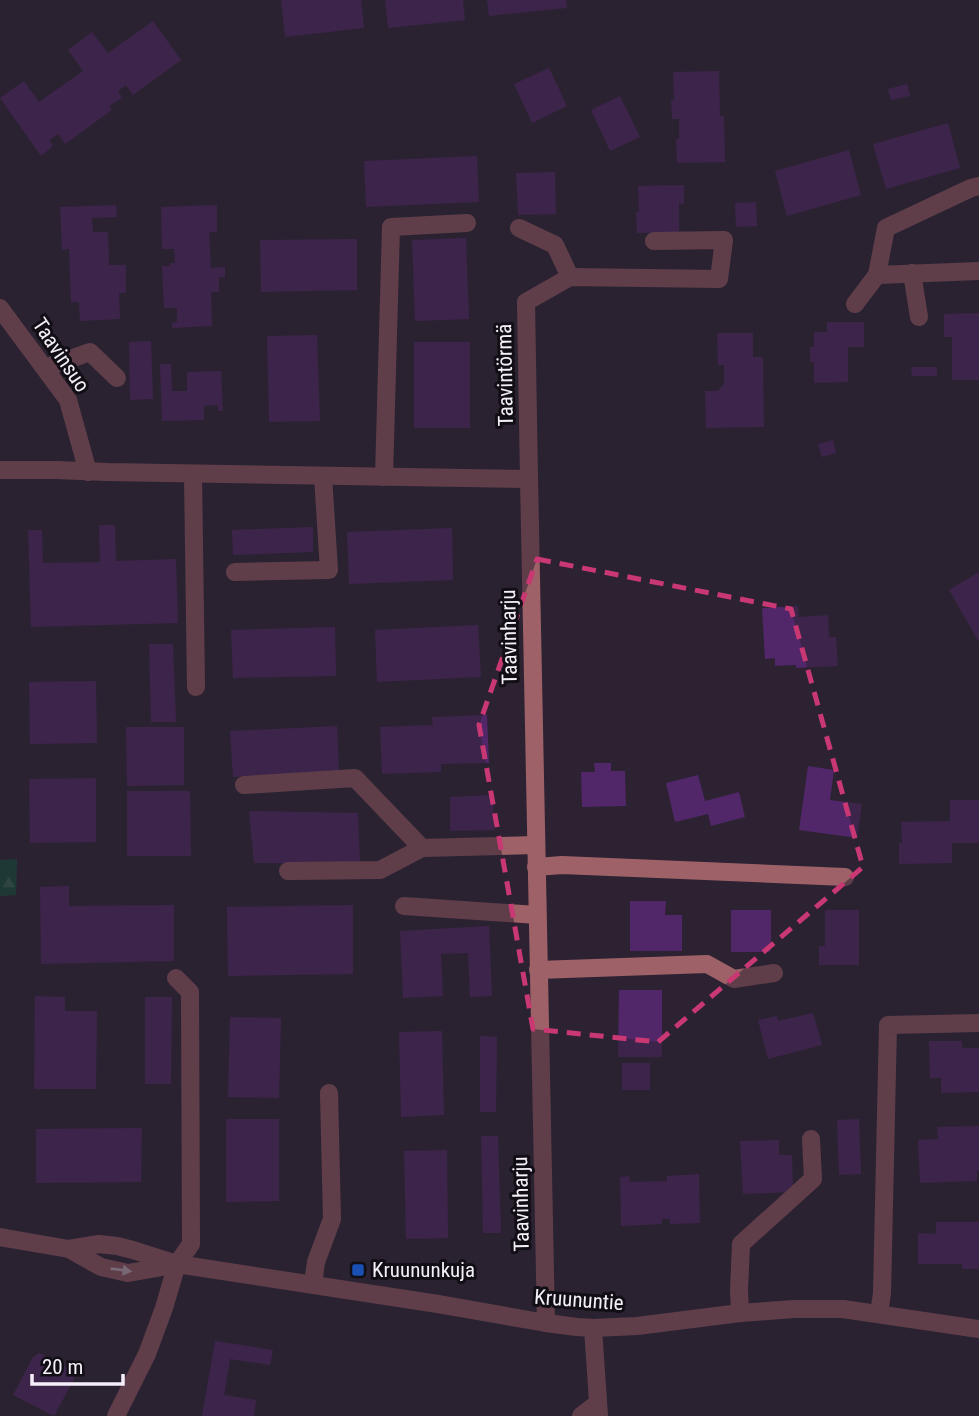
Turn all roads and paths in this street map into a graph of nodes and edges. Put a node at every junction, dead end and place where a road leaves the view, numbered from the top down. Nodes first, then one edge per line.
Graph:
1 (979, 186) edge
2 (467, 223) dead end
3 (519, 228) dead end
4 (654, 241) dead end
5 (979, 271) edge
6 (912, 273) junction
7 (877, 275) junction
8 (569, 277) junction
9 (855, 304) dead end
10 (0, 308) edge
11 (919, 317) dead end
12 (45, 368) junction
13 (117, 378) dead end
14 (0, 470) edge
15 (88, 472) junction
16 (193, 474) junction
17 (323, 476) junction
18 (384, 477) junction
19 (529, 479) junction
20 (235, 572) dead end
21 (196, 687) dead end
22 (244, 785) dead end
23 (536, 845) junction
24 (422, 848) junction
25 (536, 867) junction
26 (288, 871) dead end
27 (845, 877) dead end
28 (404, 906) dead end
29 (537, 915) junction
30 (538, 970) junction
31 (774, 973) dead end
32 (176, 978) dead end
33 (979, 1023) edge
34 (329, 1093) dead end
35 (811, 1139) dead end
36 (0, 1237) edge
37 (177, 1264) junction
38 (313, 1284) junction
39 (740, 1313) junction
40 (879, 1314) junction
41 (546, 1323) junction
42 (593, 1328) junction
43 (979, 1329) edge
44 (599, 1410) edge
45 (116, 1416) edge
46 (581, 1416) edge

1 - 7 street
2 - 18 street
3 - 8 street
4 - 8 street
5 - 6 street
6 - 7 street
6 - 11 street
7 - 9 street
8 - 19 street, Taavintörmä
10 - 12 street, Taavinsuo
12 - 13 street
12 - 15 street, Taavinsuo
14 - 15 street
15 - 16 street
16 - 17 street
16 - 21 street
17 - 18 street
17 - 20 street
18 - 19 street
19 - 23 street, Taavinharju
22 - 24 street
23 - 24 street
23 - 25 street, Taavinharju
24 - 26 street
25 - 27 street
25 - 29 street, Taavinharju
28 - 29 street
29 - 30 street, Taavinharju
30 - 31 street
30 - 41 street, Taavinharju
32 - 37 street
33 - 40 street
34 - 38 street
35 - 39 street
36 - 37 street, Kruununtie
37 - 38 street, Kruununtie
37 - 45 street
38 - 41 street, Kruununtie
39 - 40 street, Kruununtie
39 - 42 street, Kruununtie
40 - 43 street, Kruununtie
41 - 42 street, Kruununtie
42 - 44 street
44 - 46 street

